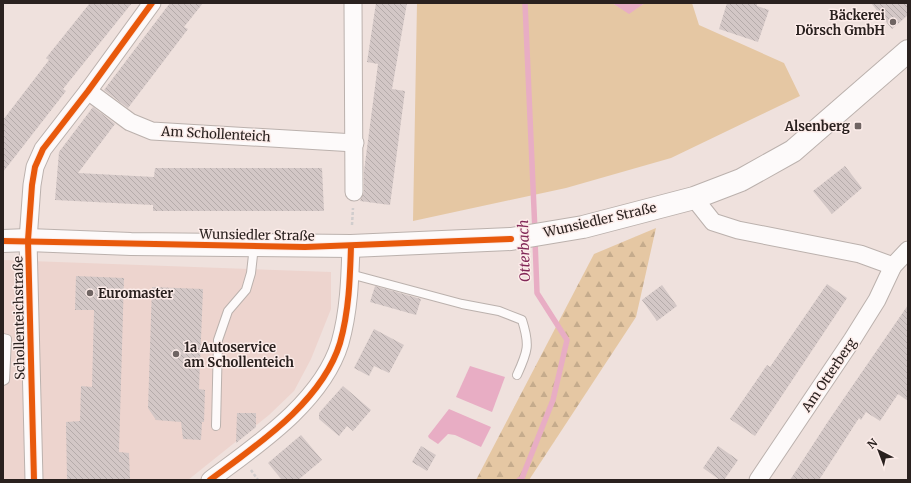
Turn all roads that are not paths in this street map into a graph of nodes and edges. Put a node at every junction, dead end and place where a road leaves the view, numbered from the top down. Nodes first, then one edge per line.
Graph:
1 (152, 3) edge
2 (353, 3) edge
3 (908, 51) edge
4 (88, 91) junction
5 (354, 143) junction
6 (354, 192) road end
7 (694, 198) junction
8 (3, 240) edge
9 (28, 240) junction
10 (254, 245) junction
11 (352, 246) junction
12 (908, 250) edge
13 (893, 266) junction
14 (350, 274) junction
15 (3, 338) edge
16 (517, 375) dead end
17 (3, 381) edge
18 (216, 426) dead end
19 (34, 480) edge
20 (210, 480) edge
21 (758, 480) edge

1 - 4 street, Schollenteichstraße
2 - 5 street
3 - 7 main road, Wunsiedler Straße
4 - 5 street, Am Schollenteich
4 - 9 street, Schollenteichstraße
5 - 6 street
7 - 11 main road, Wunsiedler Straße
7 - 13 street
8 - 9 main road, Wunsiedler Straße
9 - 10 main road, Wunsiedler Straße
9 - 19 street, Schollenteichstraße
10 - 11 main road, Wunsiedler Straße
10 - 18 lane
11 - 14 street
12 - 13 street, Am Otterberg
13 - 21 street, Am Otterberg
14 - 16 lane
14 - 20 street
15 - 17 lane

